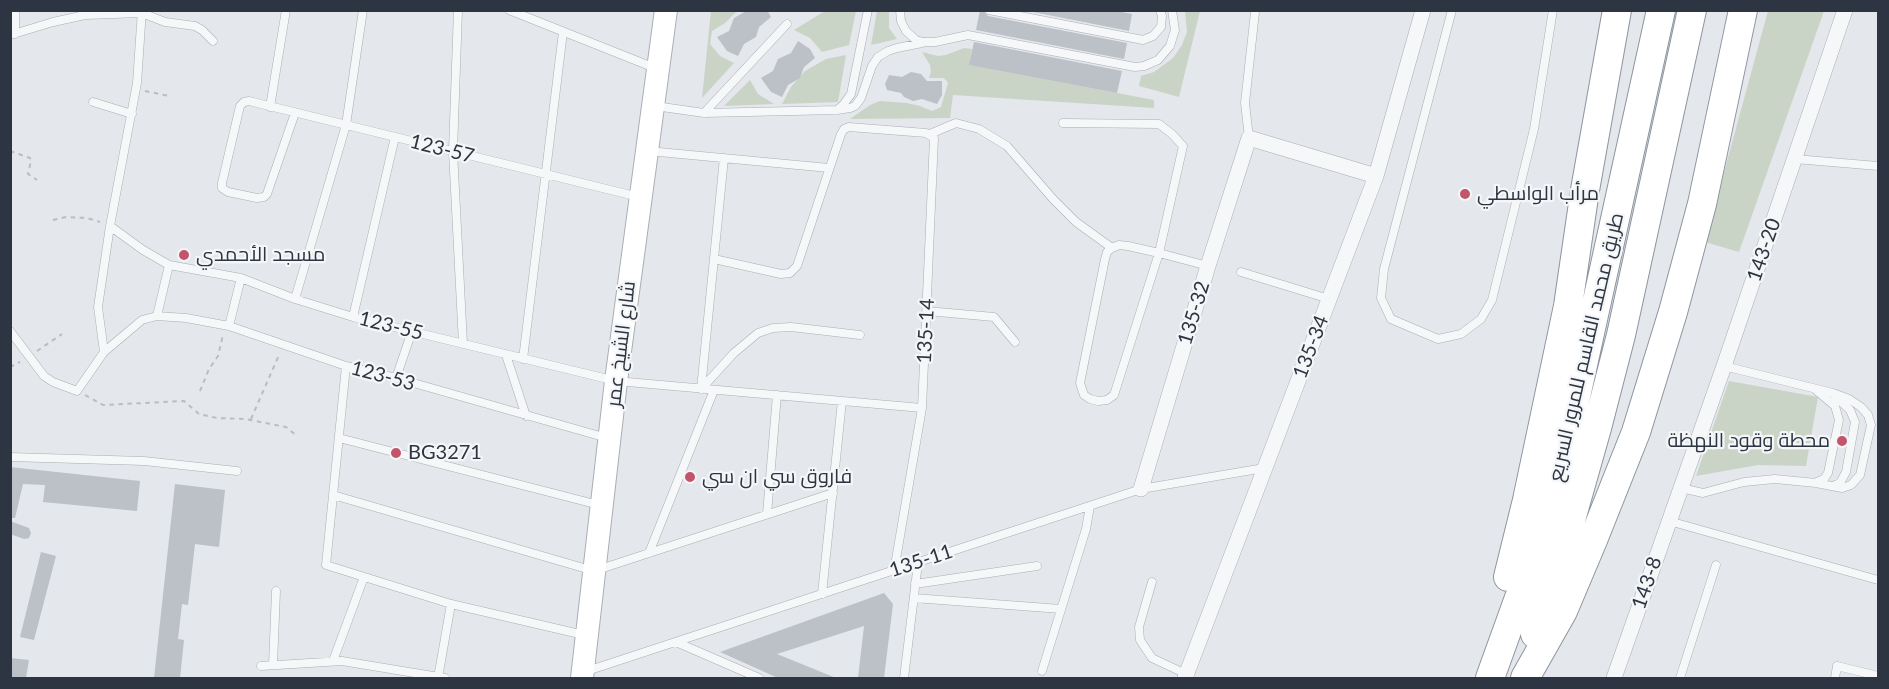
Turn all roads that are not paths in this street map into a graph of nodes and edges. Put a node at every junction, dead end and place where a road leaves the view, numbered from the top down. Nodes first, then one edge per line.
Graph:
1 (15, 10) edge
2 (286, 10) edge
3 (363, 10) edge
4 (458, 10) edge
5 (509, 10) edge
6 (666, 10) edge
7 (868, 10) edge
8 (900, 10) edge
9 (989, 10) edge
10 (1160, 10) edge
11 (1172, 10) edge
12 (1423, 10) edge
13 (1452, 10) edge
14 (1553, 10) edge
15 (1617, 10) edge
16 (1661, 10) edge
17 (1692, 10) edge
18 (1743, 10) edge
19 (1845, 10) edge
20 (142, 12) edge
21 (1255, 12) edge
22 (787, 24) dead end
23 (563, 32) junction
24 (13, 34) edge
25 (213, 41) dead end
26 (926, 43) dead end
27 (658, 69) junction
28 (93, 102) dead end
29 (270, 106) junction
30 (653, 106) junction
31 (837, 110) junction
32 (295, 113) junction
33 (704, 113) junction
34 (132, 114) junction
35 (1064, 123) dead end
36 (346, 125) junction
37 (930, 134) junction
38 (395, 137) junction
39 (1249, 138) junction
40 (647, 151) junction
41 (453, 152) junction
42 (723, 158) junction
43 (1796, 159) junction
44 (1878, 166) edge
45 (829, 168) junction
46 (546, 174) junction
47 (1376, 176) junction
48 (641, 197) junction
49 (110, 226) junction
50 (1112, 248) junction
51 (1159, 253) junction
52 (714, 259) junction
53 (169, 265) junction
54 (1208, 266) junction
55 (1241, 272) dead end
56 (241, 278) junction
57 (295, 299) junction
58 (1329, 299) junction
59 (927, 311) junction
60 (157, 316) junction
61 (353, 317) junction
62 (229, 326) junction
63 (10, 331) edge
64 (412, 331) junction
65 (860, 335) dead end
66 (1015, 342) dead end
67 (463, 344) junction
68 (104, 352) junction
69 (506, 355) junction
70 (523, 359) junction
71 (346, 366) junction
72 (1724, 366) junction
73 (396, 378) junction
74 (616, 381) junction
75 (1812, 388) junction
76 (701, 389) junction
77 (714, 390) junction
78 (1827, 391) junction
79 (777, 395) junction
80 (842, 401) junction
81 (922, 408) junction
82 (526, 416) junction
83 (339, 438) junction
84 (609, 439) junction
85 (10, 457) edge
86 (1264, 468) junction
87 (237, 471) dead end
88 (1816, 483) junction
89 (1831, 486) junction
90 (1681, 488) junction
91 (1141, 489) junction
92 (833, 493) junction
93 (333, 495) junction
94 (602, 505) junction
95 (1090, 506) junction
96 (767, 514) junction
97 (1669, 521) junction
98 (649, 553) junction
99 (918, 563) junction
100 (1716, 565) dead end
101 (1037, 566) dead end
102 (894, 570) junction
103 (594, 571) junction
104 (364, 577) junction
105 (1878, 580) edge
106 (1152, 582) dead end
107 (915, 584) junction
108 (276, 591) dead end
109 (822, 594) junction
110 (914, 598) junction
111 (450, 604) junction
112 (1061, 609) junction
113 (587, 636) junction
114 (676, 642) junction
115 (333, 661) junction
116 (273, 665) junction
117 (261, 666) dead end
118 (1042, 671) dead end
119 (583, 676) edge
120 (1186, 676) edge
121 (1878, 676) edge
122 (440, 678) edge
123 (759, 678) edge
124 (904, 678) edge
125 (1482, 678) edge
126 (1490, 678) edge
127 (1521, 678) edge
128 (1525, 678) edge
129 (1614, 678) edge
130 (1680, 678) edge
131 (1835, 678) edge

1 - 24 lane
2 - 29 lane
3 - 36 lane
4 - 41 lane
5 - 23 lane
6 - 27 street, شارع الشيخ عمر
7 - 31 lane
8 - 11 lane
9 - 10 lane
12 - 47 street, 135-34
13 - 14 lane
15 - 125 highway
16 - 126 highway, طريق محمد القاسم للمرور السريع
17 - 127 highway, طريق محمد القاسم للمرور السريع
18 - 128 highway
19 - 43 street, 143-20
20 - 24 lane
20 - 25 lane
20 - 34 lane
21 - 39 lane
22 - 33 lane
23 - 27 lane
23 - 46 lane
26 - 31 lane
27 - 30 street, شارع الشيخ عمر
28 - 34 lane
29 - 32 lane, 123-57
29 - 32 lane, 123-57
30 - 33 lane
30 - 40 street, شارع الشيخ عمر
31 - 33 lane
32 - 36 lane, 123-57
34 - 49 lane
35 - 51 lane
36 - 38 lane, 123-57
36 - 57 lane
37 - 45 lane
37 - 50 lane
37 - 59 lane, 135-14
38 - 41 lane, 123-57
38 - 61 lane
39 - 47 street
39 - 54 street, 135-32
40 - 42 lane
40 - 48 street, شارع الشيخ عمر
41 - 46 lane, 123-57
41 - 67 lane
42 - 45 lane
42 - 52 lane
43 - 44 lane
43 - 72 street, 143-20
45 - 52 lane
46 - 48 lane, 123-57
46 - 70 lane
47 - 58 street, 135-34
48 - 74 street, شارع الشيخ عمر
49 - 53 lane, 123-55
49 - 68 lane
50 - 51 lane
50 - 51 lane
51 - 54 lane
52 - 76 lane
53 - 56 lane, 123-55
53 - 60 lane
54 - 91 street, 135-32
55 - 58 lane
56 - 57 lane, 123-55
56 - 62 lane
57 - 61 lane, 123-55
58 - 86 street, 135-34
59 - 66 lane
59 - 81 lane, 135-14
60 - 62 lane, 123-53
60 - 68 lane
61 - 64 lane, 123-55
62 - 71 lane, 123-53
63 - 68 lane
64 - 67 lane, 123-55
64 - 73 lane
65 - 76 lane
67 - 69 lane, 123-55
69 - 70 lane, 123-55
69 - 82 lane
70 - 74 lane, 123-55
71 - 73 lane, 123-53
71 - 83 lane
72 - 75 lane
72 - 90 street, 143-20
73 - 82 lane, 123-53
74 - 76 lane, 123-55
74 - 84 street, شارع الشيخ عمر
75 - 78 lane
75 - 88 lane
76 - 77 lane, 123-55
77 - 79 lane, 123-55
77 - 98 lane
78 - 89 lane
78 - 89 lane
79 - 80 lane, 123-55
79 - 96 lane
80 - 81 lane, 123-55
80 - 92 lane
81 - 102 lane, 135-14
82 - 84 lane, 123-53
83 - 93 lane
83 - 94 lane
84 - 94 street, شارع الشيخ عمر
85 - 87 lane
86 - 91 lane, 135-11
86 - 120 street, 135-34
88 - 89 lane
88 - 90 lane
90 - 97 street, 143-8
91 - 95 lane, 135-11
92 - 96 lane
92 - 109 lane
93 - 103 lane
93 - 104 lane
94 - 103 street, شارع الشيخ عمر
95 - 99 lane, 135-11
95 - 112 lane
96 - 98 lane
97 - 105 lane
97 - 129 street, 143-8
98 - 103 lane
99 - 102 lane, 135-11
99 - 107 lane
100 - 130 lane
101 - 107 lane
102 - 109 lane, 135-11
103 - 113 street, شارع الشيخ عمر
104 - 111 lane
104 - 115 lane
106 - 120 lane
107 - 110 lane
108 - 116 lane
109 - 114 lane, 135-11
110 - 112 lane
110 - 124 lane
111 - 113 lane
111 - 122 lane
112 - 118 lane
113 - 119 street, شارع الشيخ عمر
114 - 119 lane, 135-11
114 - 123 lane
115 - 116 lane
115 - 122 lane
116 - 117 lane
121 - 131 lane

